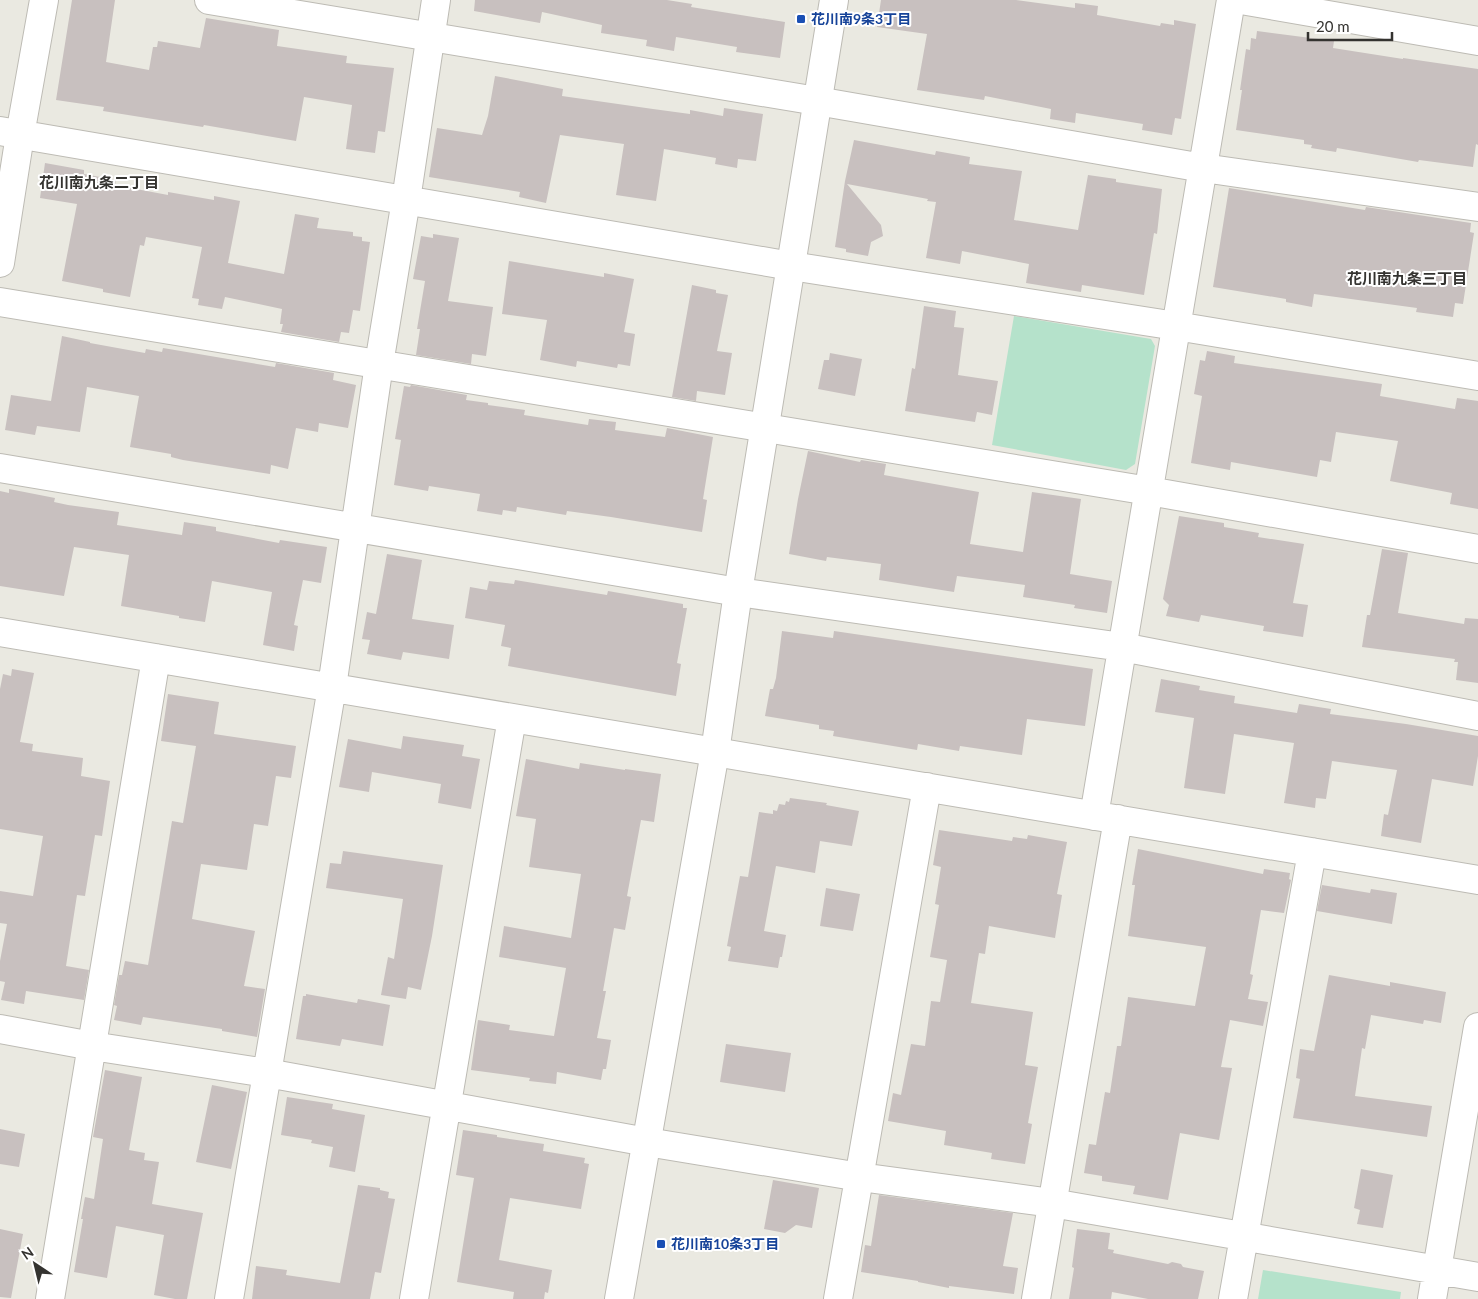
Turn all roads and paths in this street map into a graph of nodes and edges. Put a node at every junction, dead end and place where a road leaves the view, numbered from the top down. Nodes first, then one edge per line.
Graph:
1 (44, 0) edge
2 (209, 0) edge
3 (436, 0) edge
4 (834, 0) edge
5 (1231, 0) edge
6 (1241, 0) edge
7 (429, 37) junction
8 (1478, 41) edge
9 (817, 101) junction
10 (10, 133) edge
11 (1203, 168) junction
12 (406, 200) junction
13 (1478, 207) edge
14 (0, 262) edge
15 (791, 266) junction
16 (0, 302) edge
17 (1176, 326) junction
18 (379, 364) junction
19 (1478, 376) edge
20 (765, 428) junction
21 (0, 468) edge
22 (1149, 490) junction
23 (355, 527) junction
24 (1478, 549) edge
25 (738, 592) junction
26 (0, 632) edge
27 (1122, 647) junction
28 (156, 658) junction
29 (332, 687) junction
30 (1478, 716) edge
31 (512, 718) junction
32 (716, 752) junction
33 (927, 787) junction
34 (1106, 818) junction
35 (1312, 852) junction
36 (1478, 880) edge
37 (1478, 1027) edge
38 (0, 1029) edge
39 (92, 1046) junction
40 (267, 1073) junction
41 (446, 1104) junction
42 (647, 1142) junction
43 (860, 1177) junction
44 (1052, 1203) junction
45 (1244, 1238) junction
46 (1437, 1271) junction
47 (1478, 1277) edge
48 (50, 1299) edge
49 (229, 1299) edge
50 (414, 1299) edge
51 (619, 1299) edge
52 (838, 1299) edge
53 (1036, 1299) edge
54 (1233, 1299) edge
55 (1432, 1299) edge

1 - 10 street
2 - 7 street
3 - 7 street
4 - 9 street
5 - 11 street
6 - 8 street
7 - 9 street
7 - 12 street
9 - 11 street
9 - 15 street
10 - 12 street
10 - 14 street
11 - 13 street
11 - 17 street
12 - 15 street
12 - 18 street
15 - 17 street
15 - 20 street
16 - 18 street
17 - 19 street
17 - 22 street
18 - 20 street
18 - 23 street
20 - 22 street
20 - 25 street
21 - 23 street
22 - 24 street
22 - 27 street
23 - 25 street
23 - 29 street
25 - 27 street
25 - 32 street
26 - 28 street
27 - 30 street
27 - 34 street
28 - 29 street
28 - 39 street
29 - 31 street
29 - 40 street
31 - 32 street
31 - 41 street
32 - 33 street
32 - 42 street
33 - 34 street
33 - 43 street
34 - 35 street
34 - 44 street
35 - 36 street
35 - 45 street
37 - 46 street
38 - 39 street
39 - 40 street
39 - 48 street
40 - 41 street
40 - 49 street
41 - 42 street
41 - 50 street
42 - 43 street
42 - 51 street
43 - 44 street
43 - 52 street
44 - 45 street
44 - 53 street
45 - 46 street
45 - 54 street
46 - 47 street
46 - 55 street

